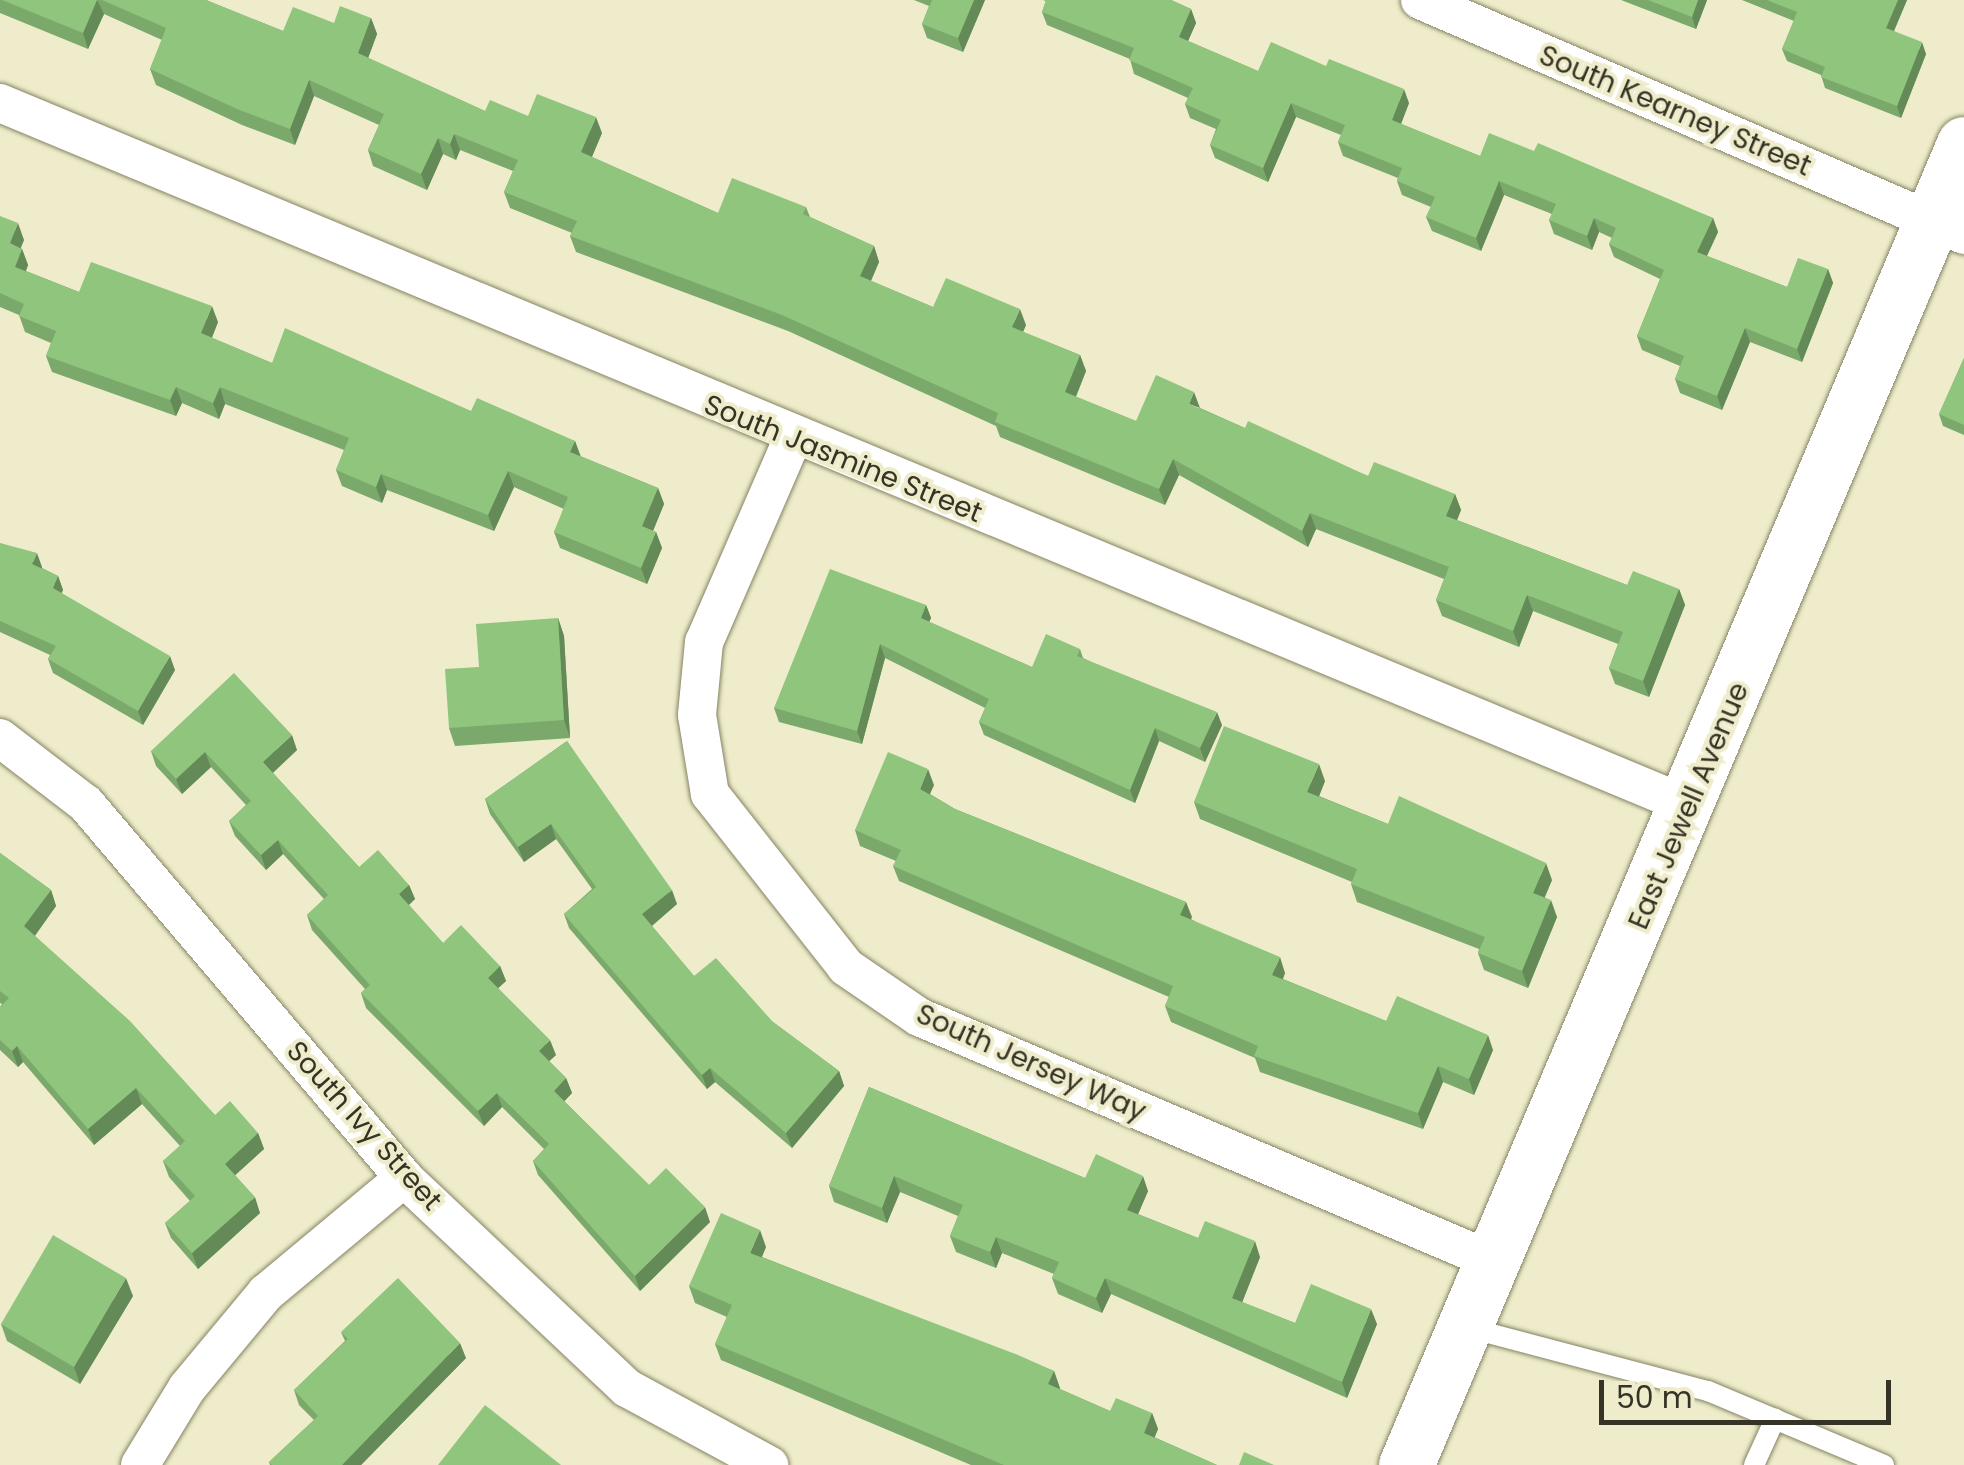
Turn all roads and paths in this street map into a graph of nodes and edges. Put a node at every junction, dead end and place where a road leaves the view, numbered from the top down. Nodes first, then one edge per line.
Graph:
1 (1420, 0) edge
2 (0, 103) edge
3 (1964, 144) edge
4 (1947, 228) edge
5 (792, 440) junction
6 (0, 738) edge
7 (1690, 806) junction
8 (404, 1178) junction
9 (1493, 1261) junction
10 (1465, 1327) junction
11 (1775, 1419) junction
12 (140, 1465) edge
13 (769, 1465) edge
14 (1408, 1465) edge
15 (1754, 1465) edge
16 (1884, 1465) edge

1 - 4 street, South Kearney Street
2 - 5 street, South Jasmine Street
3 - 4 street, East Jewell Avenue
4 - 7 street, East Jewell Avenue
5 - 7 street, South Jasmine Street
5 - 9 street, South Jersey Way
6 - 8 street, South Ivy Street
7 - 9 street, East Jewell Avenue
8 - 12 street
8 - 13 street, South Ivy Street
9 - 10 street, East Jewell Avenue
10 - 11 lane
10 - 14 street, East Jewell Avenue
11 - 15 lane
11 - 16 lane

